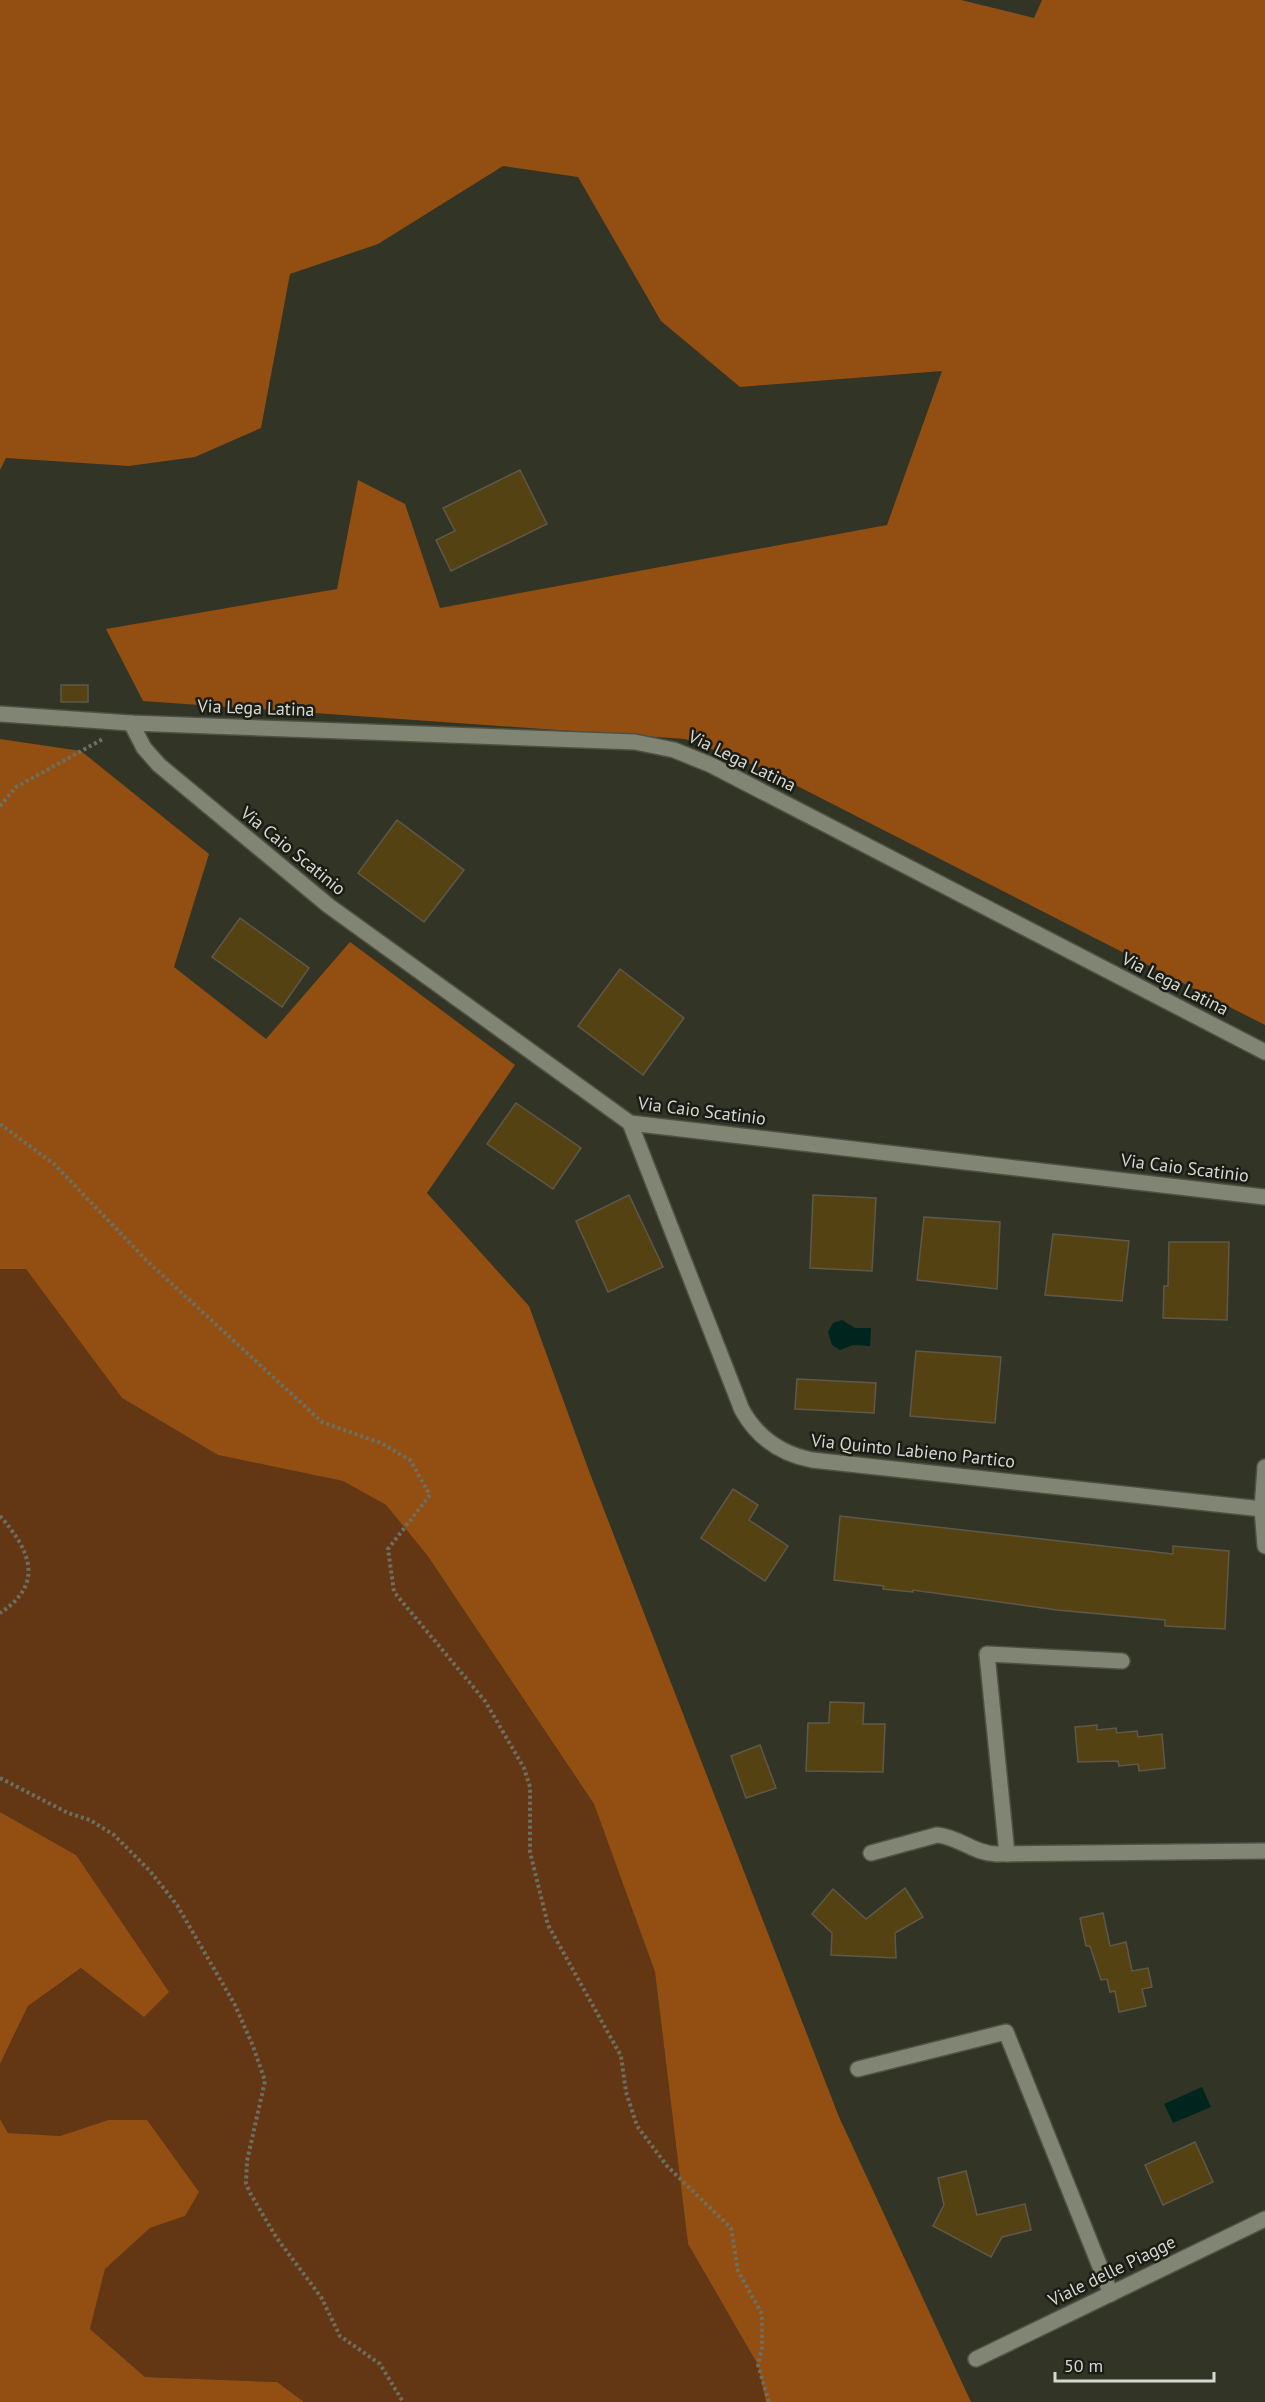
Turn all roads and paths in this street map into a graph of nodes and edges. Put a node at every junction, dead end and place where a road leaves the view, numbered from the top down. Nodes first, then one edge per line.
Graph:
1 (0, 714) edge
2 (131, 723) junction
3 (0, 807) edge
4 (1265, 1052) edge
5 (630, 1123) junction
6 (0, 1124) edge
7 (1265, 1197) edge
8 (1265, 1467) edge
9 (1262, 1509) junction
10 (0, 1516) edge
11 (1265, 1546) edge
12 (0, 1613) edge
13 (1122, 1661) dead end
14 (0, 1778) edge
15 (1265, 1851) edge
16 (871, 1853) dead end
17 (1007, 1854) junction
18 (858, 2068) dead end
19 (1265, 2219) edge
20 (1111, 2294) junction
21 (976, 2359) dead end
22 (403, 2402) edge
23 (769, 2402) edge

1 - 2 street, Via Lega Latina
2 - 3 path
2 - 4 street, Via Lega Latina
2 - 5 street, Via Caio Scatinio
5 - 7 street, Via Caio Scatinio
5 - 9 street, Via Quinto Labieno Partico
6 - 23 path
8 - 9 street
9 - 11 street
10 - 12 path
13 - 17 street
14 - 22 path
15 - 17 street
16 - 17 street
18 - 20 street
19 - 20 street, Viale delle Piagge
20 - 21 street, Viale delle Piagge

